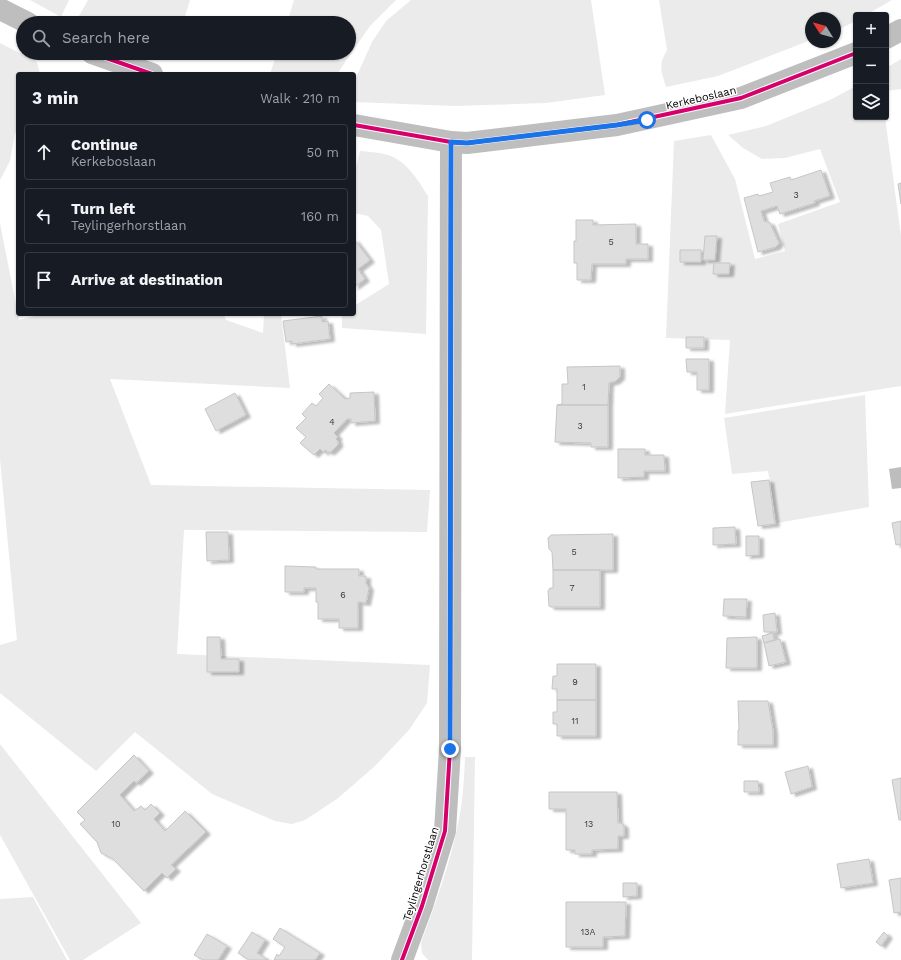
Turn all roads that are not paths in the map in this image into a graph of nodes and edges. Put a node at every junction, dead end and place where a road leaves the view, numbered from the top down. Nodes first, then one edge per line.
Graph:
1 (0, 9) edge
2 (16, 17) edge
3 (901, 30) edge
4 (889, 36) edge
5 (853, 54) edge
6 (112, 60) edge
7 (146, 72) edge
8 (356, 125) edge
9 (451, 142) junction
10 (402, 960) edge

1 - 2 street
3 - 4 street
5 - 9 street, Kerkeboslaan
6 - 7 street
8 - 9 street, Kerkeboslaan
9 - 10 street, Teylingerhorstlaan

